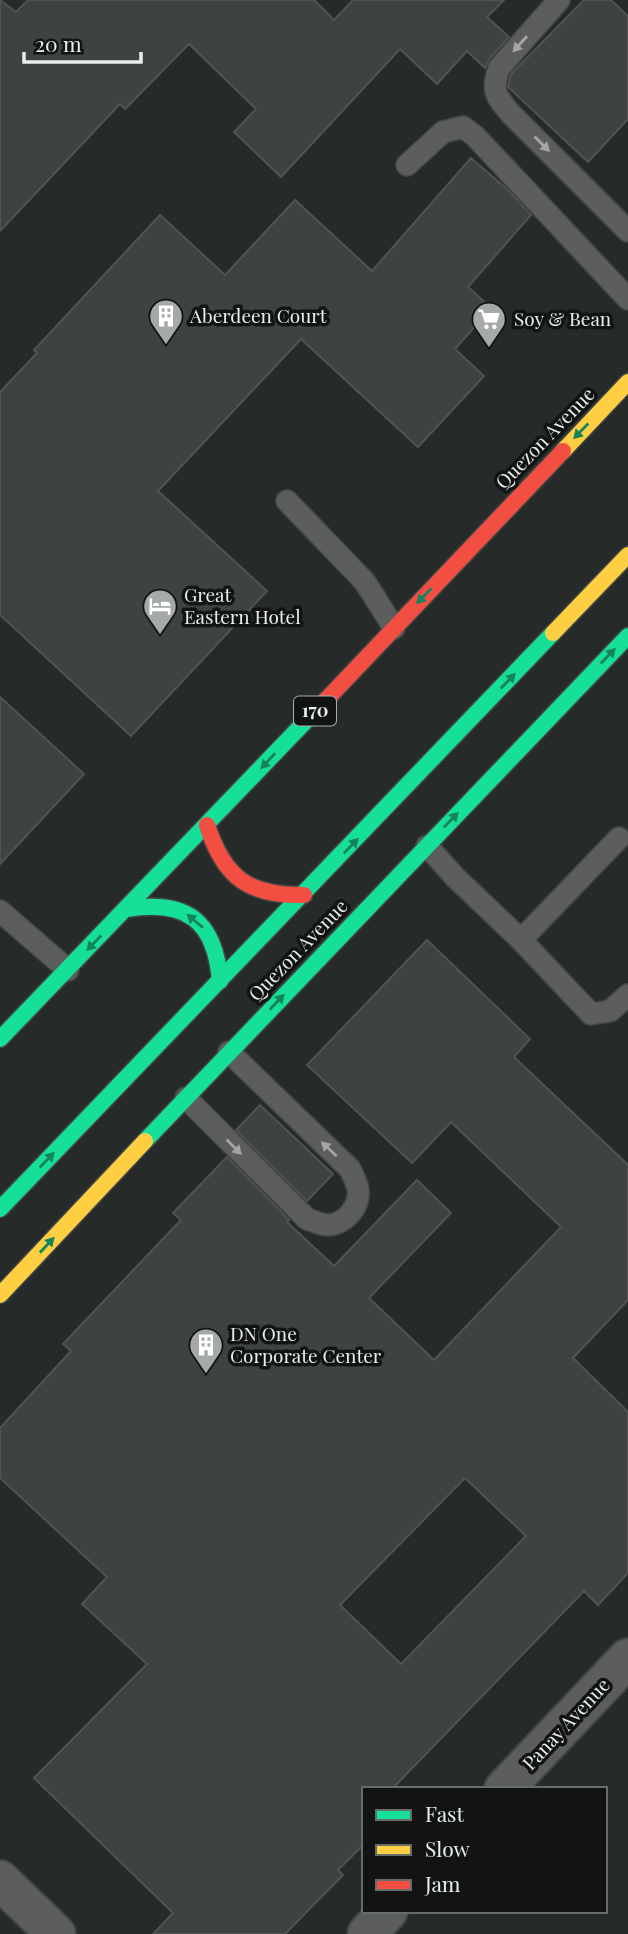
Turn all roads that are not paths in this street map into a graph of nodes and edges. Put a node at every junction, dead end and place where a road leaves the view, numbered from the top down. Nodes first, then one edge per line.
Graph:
1 (559, 0) edge
2 (407, 165) dead end
3 (625, 220) edge
4 (628, 299) edge
5 (628, 382) edge
6 (288, 501) dead end
7 (628, 555) edge
8 (394, 628) junction
9 (628, 636) edge
10 (207, 825) junction
11 (619, 838) dead end
12 (426, 846) junction
13 (304, 895) junction
14 (127, 909) junction
15 (0, 911) edge
16 (521, 940) junction
17 (68, 970) junction
18 (219, 981) junction
19 (628, 995) edge
20 (0, 1039) edge
21 (229, 1052) junction
22 (186, 1098) junction
23 (0, 1209) edge
24 (0, 1295) edge
25 (628, 1658) edge
26 (506, 1787) edge
27 (0, 1880) edge
28 (386, 1913) edge
29 (56, 1934) edge
30 (367, 1934) edge

1 -> 3 lane
2 - 4 lane
5 -> 8 main road, Quezon Avenue / 170
6 - 8 lane
13 -> 7 main road, Quezon Avenue
8 -> 10 main road, Quezon Avenue / 170
12 -> 9 main road, Quezon Avenue
10 - 13 main road
10 - 14 main road, Quezon Avenue / 170
11 - 16 lane
12 - 16 lane
21 -> 12 main road, Quezon Avenue
13 - 18 main road, Quezon Avenue
14 -> 17 main road, Quezon Avenue / 170
18 -> 14 main road
15 - 17 lane
16 - 19 lane
17 - 20 main road, Quezon Avenue / 170
23 -> 18 main road, Quezon Avenue
21 - 22 main road, Quezon Avenue
22 -> 21 lane
24 -> 22 main road, Quezon Avenue
25 - 26 street, Panay Avenue
27 - 29 street
28 - 30 street

